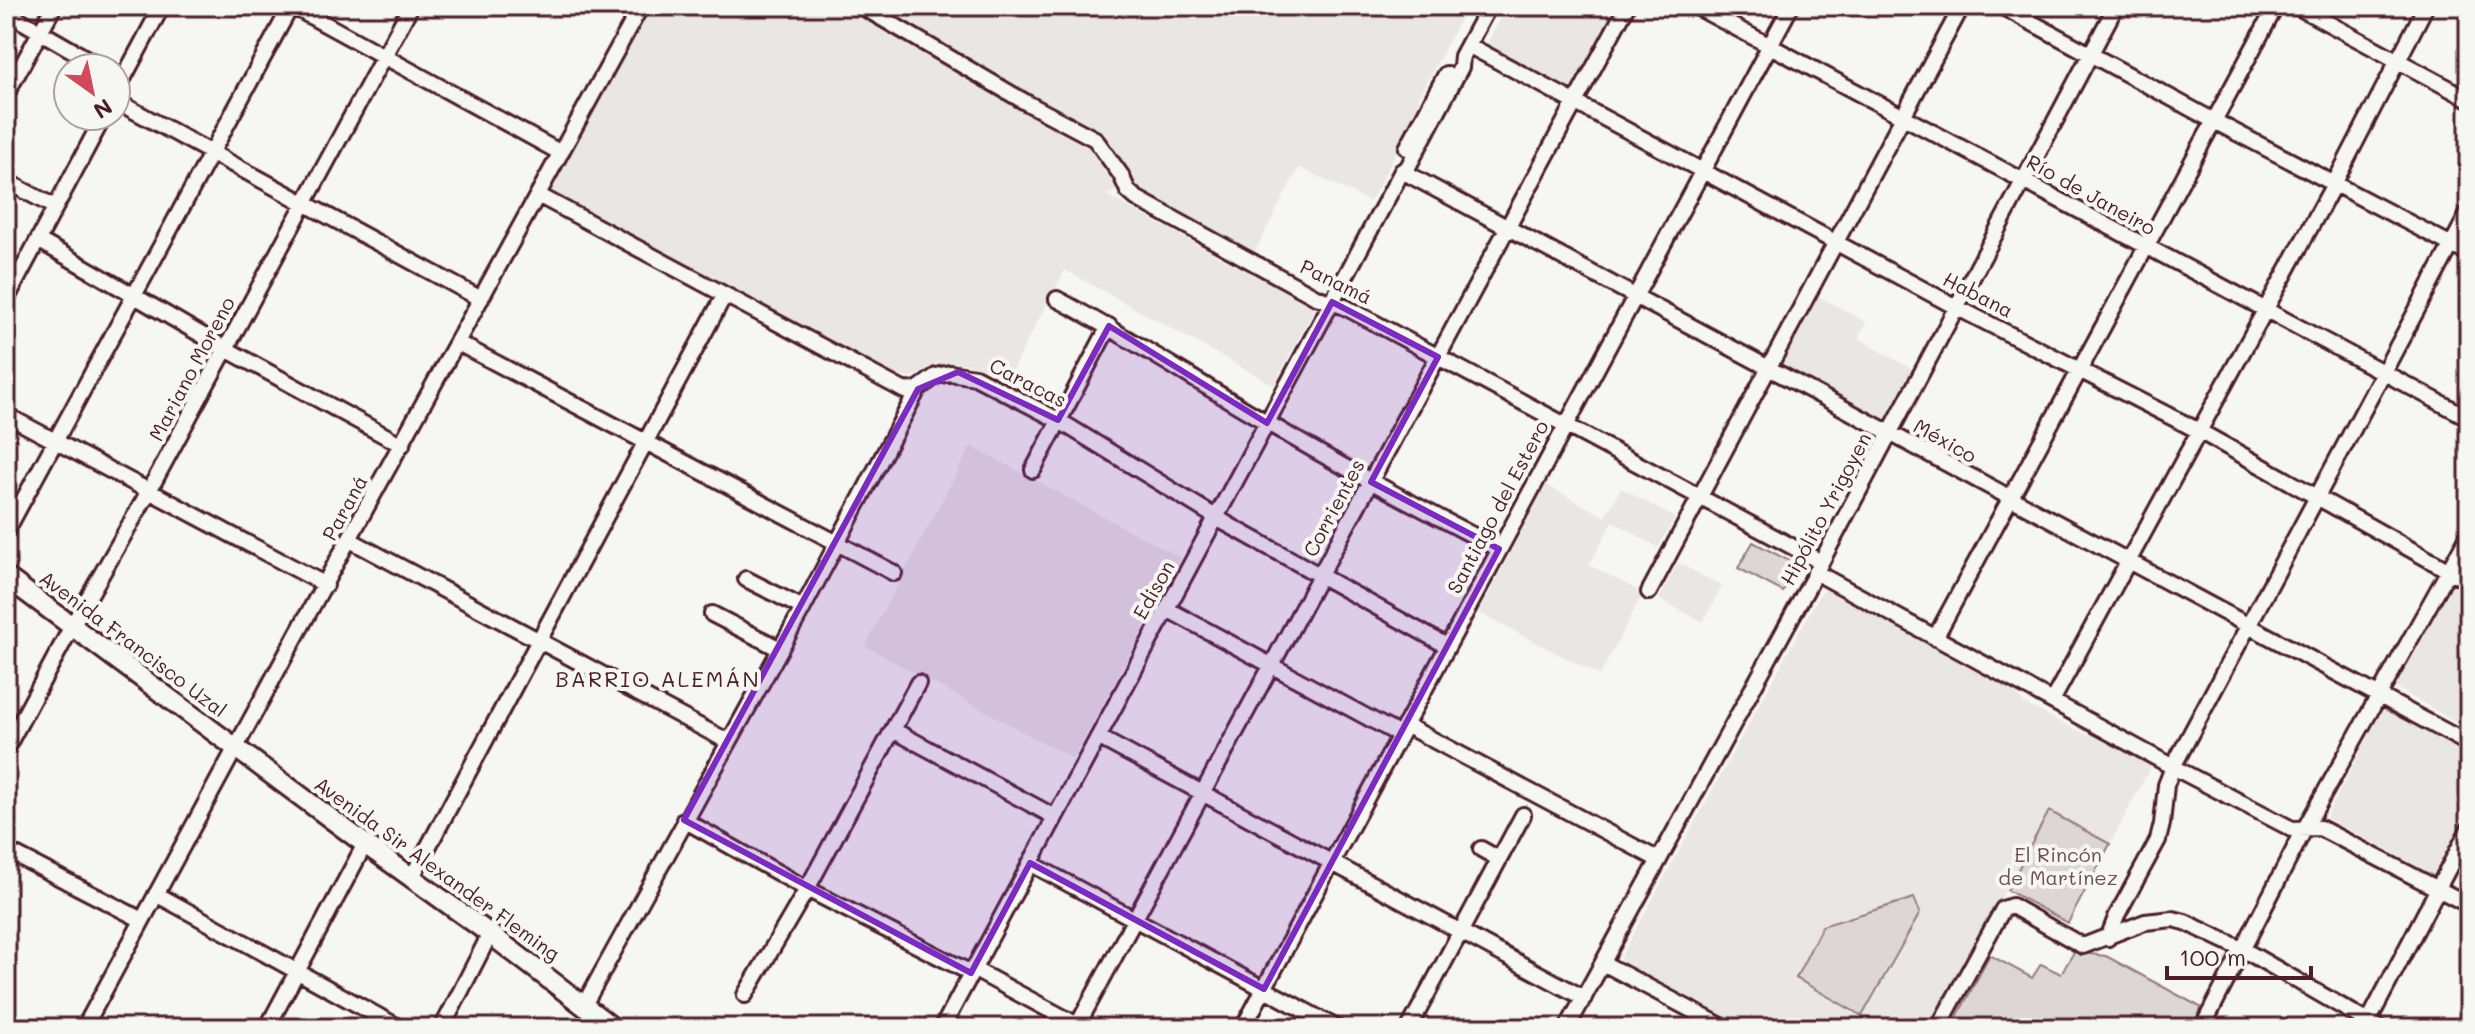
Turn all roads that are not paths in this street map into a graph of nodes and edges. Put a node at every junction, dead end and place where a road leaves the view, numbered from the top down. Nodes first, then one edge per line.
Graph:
1 (54, 6) edge
2 (162, 6) edge
3 (292, 6) edge
4 (411, 6) edge
5 (861, 6) edge
6 (1489, 6) edge
7 (1627, 6) edge
8 (1695, 6) edge
9 (1791, 6) edge
10 (1962, 6) edge
11 (2001, 6) edge
12 (2116, 6) edge
13 (2276, 6) edge
14 (2296, 6) edge
15 (2426, 6) edge
16 (638, 7) edge
17 (6, 12) edge
18 (40, 32) junction
19 (1770, 46) junction
20 (1465, 51) junction
21 (75, 52) edge
22 (2090, 54) junction
23 (132, 58) edge
24 (383, 58) junction
25 (2398, 61) junction
26 (6, 95) edge
27 (2469, 99) edge
28 (1576, 102) junction
29 (132, 110) edge
30 (1903, 117) junction
31 (2214, 121) junction
32 (95, 132) edge
33 (561, 153) junction
34 (212, 154) junction
35 (1703, 170) junction
36 (1402, 171) junction
37 (6, 181) edge
38 (2023, 181) junction
39 (2334, 184) junction
40 (538, 195) junction
41 (304, 205) junction
42 (55, 207) junction
43 (2469, 212) edge
44 (1508, 229) junction
45 (38, 240) junction
46 (1835, 241) junction
47 (2452, 245) junction
48 (2145, 248) junction
49 (2469, 254) edge
50 (136, 296) junction
51 (724, 296) junction
52 (1634, 297) junction
53 (481, 299) junction
54 (1057, 299) dead end
55 (6, 300) edge
56 (1332, 302) junction
57 (1956, 307) junction
58 (2265, 310) junction
59 (1109, 326) junction
60 (458, 343) junction
61 (226, 349) junction
62 (1438, 357) junction
63 (1768, 369) junction
64 (2080, 369) junction
65 (2383, 372) junction
66 (918, 389) junction
67 (6, 415) edge
68 (2469, 418) edge
69 (1058, 420) junction
70 (1267, 423) junction
71 (1565, 424) junction
72 (2199, 431) junction
73 (1889, 433) junction
74 (57, 441) junction
75 (645, 443) junction
76 (402, 445) junction
77 (1033, 470) dead end
78 (1371, 482) junction
79 (149, 491) junction
80 (1700, 496) junction
81 (2010, 499) junction
82 (2317, 500) junction
83 (1216, 518) junction
84 (6, 532) edge
85 (2469, 534) edge
86 (350, 540) junction
87 (836, 543) junction
88 (1499, 549) junction
89 (2127, 562) junction
90 (1818, 567) junction
91 (2450, 572) junction
92 (894, 573) dead end
93 (6, 577) edge
94 (1320, 577) junction
95 (746, 579) dead end
96 (2469, 582) edge
97 (326, 585) junction
98 (1649, 592) dead end
99 (803, 608) junction
100 (1167, 609) junction
101 (712, 614) dead end
102 (72, 626) junction
103 (2248, 627) junction
104 (1935, 638) junction
105 (539, 641) junction
106 (1447, 646) junction
107 (780, 649) junction
108 (1272, 666) junction
109 (918, 683) dead end
110 (2379, 695) junction
111 (2052, 701) junction
112 (893, 730) junction
113 (1402, 730) junction
114 (1098, 737) junction
115 (729, 742) junction
116 (2469, 744) edge
117 (235, 746) junction
118 (6, 749) edge
119 (2173, 767) junction
120 (1203, 793) junction
121 (1523, 815) dead end
122 (1055, 817) junction
123 (684, 820) junction
124 (2305, 828) junction
125 (2469, 829) edge
126 (365, 844) junction
127 (1481, 849) dead end
128 (6, 850) edge
129 (1499, 859) junction
130 (1659, 860) junction
131 (1030, 863) junction
132 (1331, 863) junction
133 (412, 877) junction
134 (2437, 888) junction
135 (807, 889) junction
136 (156, 894) junction
137 (2469, 905) edge
138 (142, 920) junction
139 (1135, 920) junction
140 (1460, 932) junction
141 (490, 934) junction
142 (2108, 938) junction
143 (2244, 950) junction
144 (1603, 963) junction
145 (972, 971) junction
146 (297, 972) junction
147 (1264, 989) junction
148 (745, 995) dead end
149 (1584, 998) junction
150 (584, 1005) junction
151 (1699, 1014) junction
152 (1079, 1027) edge
153 (2371, 1027) edge
154 (84, 1028) edge
155 (267, 1028) edge
156 (400, 1028) edge
157 (442, 1028) edge
158 (613, 1028) edge
159 (942, 1028) edge
160 (1243, 1028) edge
161 (1337, 1028) edge
162 (1409, 1028) edge
163 (1567, 1028) edge
164 (1692, 1028) edge
165 (1725, 1028) edge
166 (1938, 1028) edge
167 (2202, 1028) edge

1 - 18 street
2 - 23 street
3 - 24 street
3 - 34 street
4 - 24 street, Mariano Moreno
5 - 56 street, Panamá
6 - 20 street, Edison
7 - 28 street, Corrientes
8 - 19 street, Río de Janeiro
9 - 19 street, Santiago del Estero
10 - 30 street
11 - 22 street
12 - 22 street, Hipólito Yrigoyen
13 - 31 street
14 - 25 street
15 - 25 street
16 - 33 street, Paraná
17 - 18 street
18 - 21 street
18 - 26 street
19 - 30 street, Río de Janeiro
19 - 35 street, Santiago del Estero
20 - 28 street, Habana
20 - 36 street, Edison
22 - 31 street
22 - 38 street, Hipólito Yrigoyen
24 - 33 street
24 - 41 street, Mariano Moreno
25 - 27 street
25 - 39 street
28 - 35 street, Habana
28 - 44 street, Corrientes
29 - 34 street
30 - 38 street, Río de Janeiro
30 - 46 street
31 - 39 street
31 - 48 street
32 - 42 street
33 - 40 street, Paraná
34 - 41 street
34 - 50 street
35 - 46 street, Habana
35 - 52 street, Santiago del Estero
36 - 44 street, México
36 - 56 street, Edison
37 - 42 street
38 - 48 street, Río de Janeiro
38 - 57 street, Hipólito Yrigoyen
39 - 47 street
39 - 58 street
40 - 51 street
40 - 53 street, Paraná
41 - 53 street
41 - 61 street, Mariano Moreno
42 - 45 street
43 - 47 street
44 - 52 street, México
44 - 62 street, Corrientes
45 - 50 street
45 - 55 street
46 - 57 street, Habana
46 - 63 street
47 - 49 street
47 - 65 street
48 - 58 street, Río de Janeiro
48 - 64 street
50 - 61 street
50 - 74 street
51 - 66 street
51 - 75 street
52 - 63 street, México
52 - 71 street, Santiago del Estero
53 - 60 street, Paraná
54 - 59 street
56 - 62 street, Panamá
56 - 70 street, Edison
57 - 64 street, Habana
57 - 73 street, Hipólito Yrigoyen
58 - 65 street, Río de Janeiro
58 - 72 street
59 - 69 street
59 - 70 street
60 - 75 street
60 - 76 street, Paraná
61 - 76 street
61 - 79 street, Mariano Moreno
62 - 71 street, Panamá
62 - 78 street, Corrientes
63 - 73 street, México
63 - 80 street
64 - 72 street, Habana
64 - 81 street
65 - 68 street, Río de Janeiro
65 - 82 street
66 - 69 street, Caracas
66 - 87 street
67 - 74 street
69 - 77 street
69 - 83 street, Caracas
70 - 78 street
70 - 83 street, Edison
71 - 80 street, Panamá
71 - 88 street, Santiago del Estero
72 - 82 street, Habana
72 - 89 street
73 - 81 street, México
73 - 90 street, Hipólito Yrigoyen
74 - 79 street
74 - 84 street
75 - 87 street
75 - 105 street
76 - 86 street, Paraná
78 - 88 street
78 - 94 street, Corrientes
79 - 97 street
79 - 102 street, Mariano Moreno
80 - 90 street, Panamá
80 - 98 street
81 - 89 street, México
81 - 104 street
82 - 91 street, Habana
82 - 103 street
83 - 94 street, Caracas
83 - 100 street, Edison
85 - 91 street
86 - 97 street, Paraná
86 - 105 street
87 - 92 street
87 - 99 street
88 - 106 street, Santiago del Estero
89 - 103 street, México
89 - 111 street
90 - 104 street, Panamá
90 - 130 street, Hipólito Yrigoyen
91 - 96 street, Habana
91 - 110 street
93 - 102 main road, Avenida Francisco Uzal
94 - 106 street, Caracas
94 - 108 street, Corrientes
95 - 99 street
97 - 117 street, Paraná
99 - 107 street
100 - 108 street
100 - 114 street, Edison
101 - 107 street
102 - 117 main road, Avenida Francisco Uzal
102 - 118 street, Mariano Moreno
103 - 110 street, México
103 - 119 street
104 - 111 street, Panamá
105 - 115 street
105 - 133 street
106 - 113 street, Santiago del Estero
107 - 115 street
108 - 113 street
108 - 120 street, Corrientes
109 - 112 street
110 - 116 street, México
110 - 124 street
111 - 119 street, Panamá
112 - 122 street
112 - 135 street
113 - 130 street
113 - 132 street, Santiago del Estero
114 - 120 street
114 - 122 street, Edison
115 - 123 street
117 - 126 main road, Avenida Sir Alexander Fleming
117 - 136 street, Paraná
119 - 124 street, Panamá
119 - 142 street
120 - 132 street
120 - 139 street, Corrientes
121 - 129 street
122 - 131 street, Edison
123 - 135 street
123 - 150 street
124 - 134 street, Panamá
124 - 143 street
125 - 134 street
126 - 133 main road, Avenida Sir Alexander Fleming
126 - 146 street
127 - 129 street
128 - 138 street
129 - 140 street
130 - 144 street, Hipólito Yrigoyen
131 - 139 street
131 - 145 street, Edison
132 - 140 street
132 - 147 street, Santiago del Estero
133 - 141 main road, Avenida Sir Alexander Fleming
134 - 137 street, Panamá
134 - 153 street
135 - 145 street
135 - 148 street
136 - 138 street, Paraná
136 - 146 street
138 - 154 street, Paraná
139 - 147 street
139 - 152 street, Corrientes
140 - 149 street
140 - 162 street
141 - 150 main road, Avenida Sir Alexander Fleming
141 - 157 street
142 - 143 street
142 - 166 street
143 - 153 street
143 - 167 street
144 - 149 street, Hipólito Yrigoyen
144 - 151 street
145 - 152 street
145 - 159 street, Edison
146 - 155 street
146 - 156 street
147 - 160 street, Santiago del Estero
147 - 161 street
149 - 163 street, Hipólito Yrigoyen
150 - 158 main road, Avenida Sir Alexander Fleming
151 - 164 street
151 - 165 street

